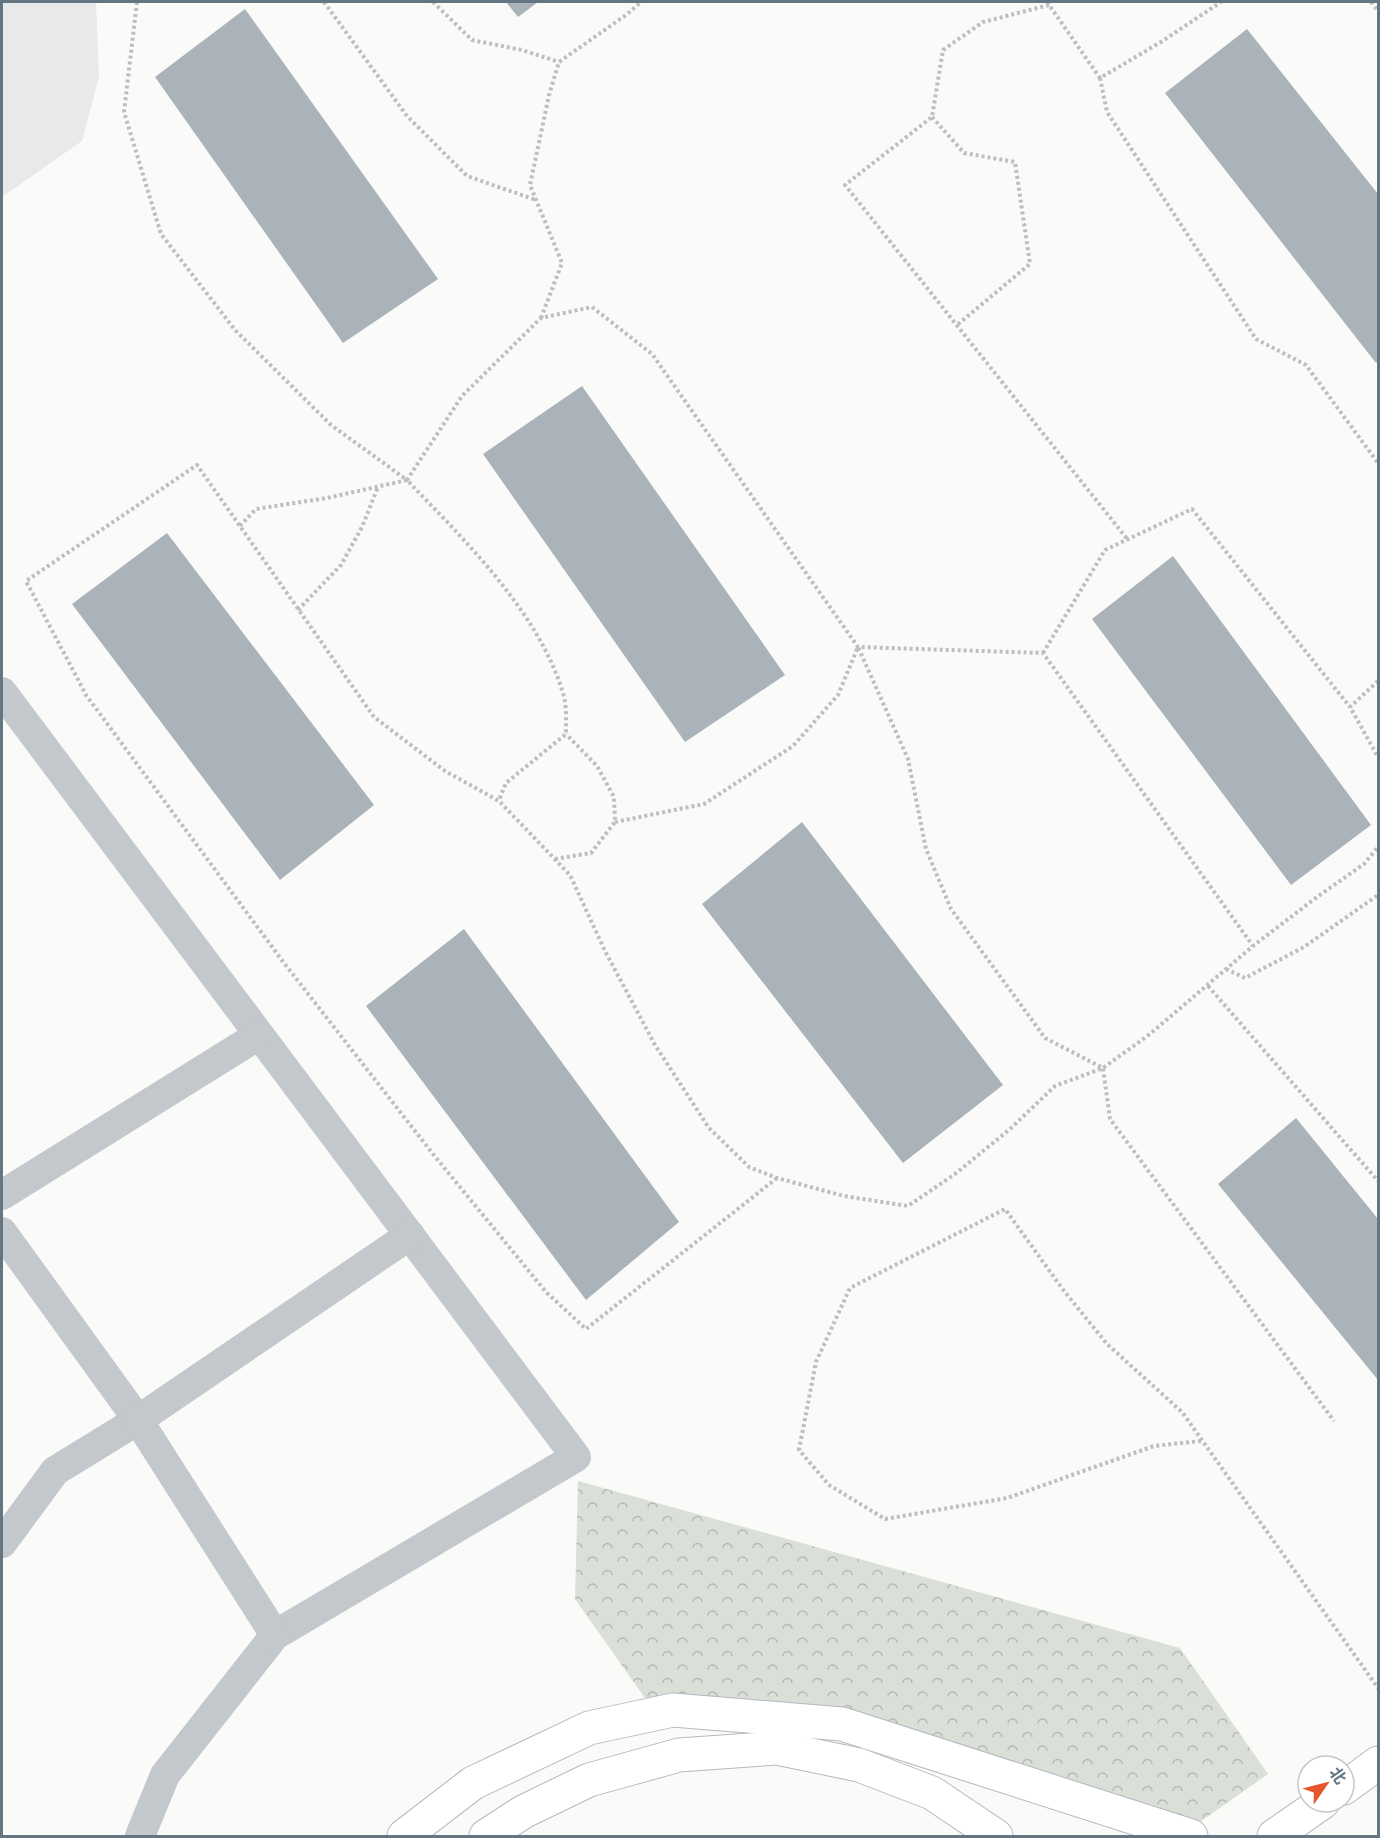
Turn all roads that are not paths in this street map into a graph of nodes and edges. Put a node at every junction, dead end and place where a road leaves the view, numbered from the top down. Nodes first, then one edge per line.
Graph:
1 (2, 692) edge
2 (259, 1035) junction
3 (2, 1195) edge
4 (2, 1232) edge
5 (410, 1235) junction
6 (138, 1420) junction
7 (2, 1543) edge
8 (275, 1635) junction
9 (1378, 1763) edge
10 (1356, 1779) edge
11 (1306, 1814) edge
12 (140, 1836) edge
13 (404, 1836) edge
14 (486, 1836) edge
15 (996, 1836) edge
16 (1191, 1836) edge
17 (1274, 1836) edge

1 - 2 street
2 - 3 street
2 - 5 street
4 - 6 street
5 - 6 street
5 - 8 street
6 - 7 street
6 - 8 street
8 - 12 street
9 - 10 main road
11 - 17 main road
13 - 16 main road
14 - 15 main road

